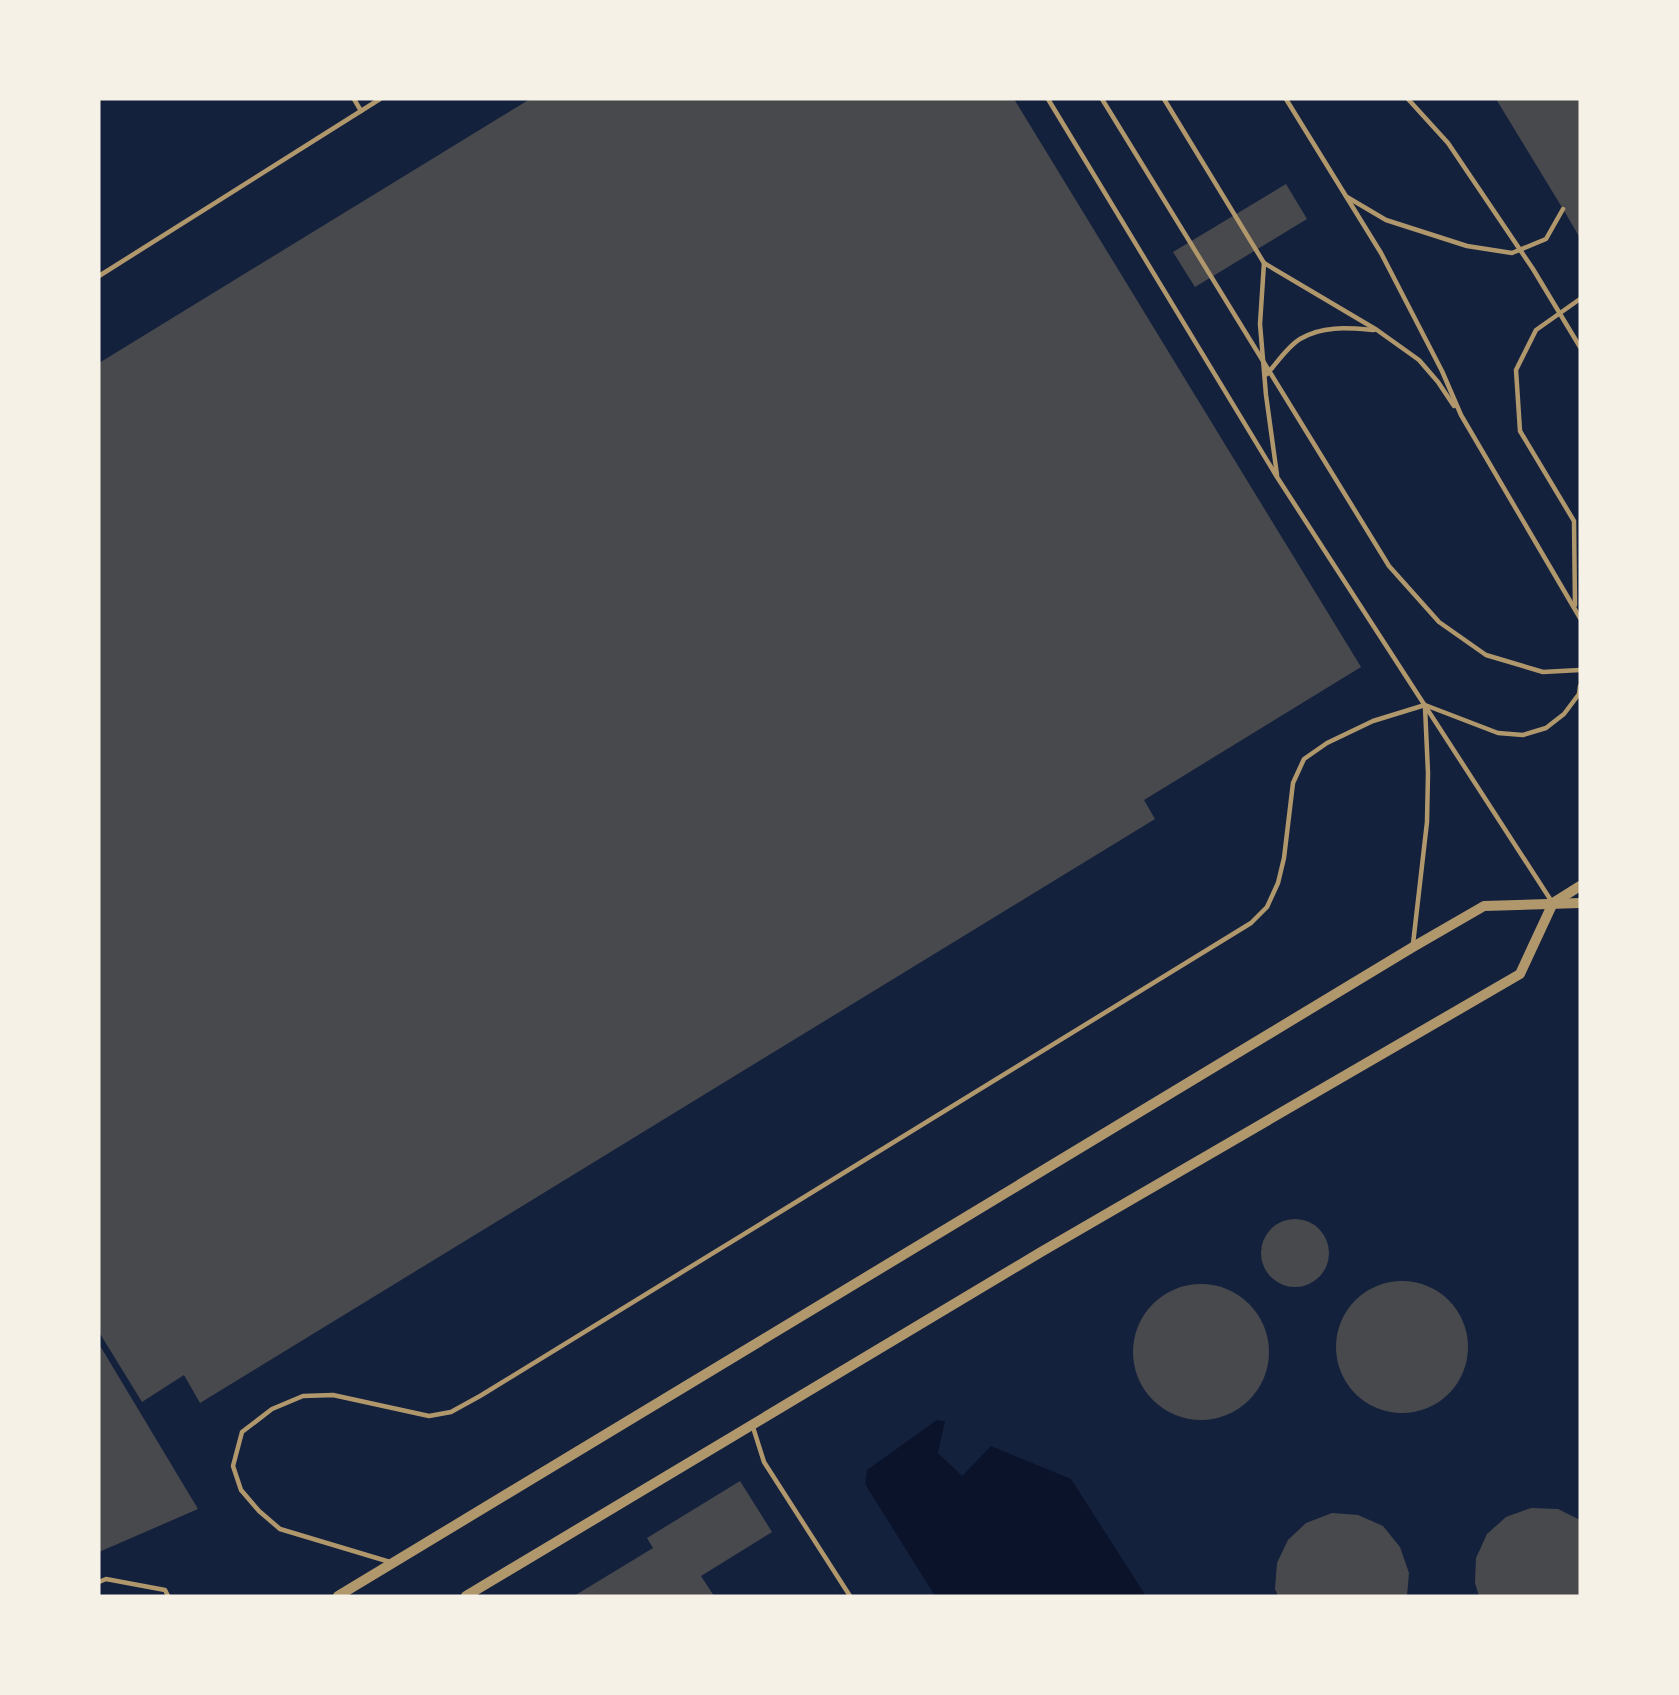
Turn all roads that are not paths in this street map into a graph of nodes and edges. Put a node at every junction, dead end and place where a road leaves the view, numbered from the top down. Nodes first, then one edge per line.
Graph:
1 (354, 99) edge
2 (380, 99) edge
3 (1048, 99) edge
4 (1102, 99) edge
5 (1164, 99) edge
6 (1286, 99) edge
7 (1408, 99) edge
8 (361, 111) junction
9 (1346, 197) junction
10 (1563, 209) dead end
11 (1264, 263) junction
12 (99, 276) edge
13 (1580, 299) edge
14 (1377, 330) junction
15 (1580, 347) edge
16 (1264, 377) junction
17 (1461, 415) junction
18 (1277, 477) junction
19 (1575, 608) junction
20 (1580, 618) edge
21 (1580, 670) edge
22 (1580, 686) edge
23 (1425, 705) junction
24 (1580, 886) edge
25 (1553, 903) junction
26 (1580, 903) edge
27 (1413, 947) junction
28 (752, 1424) junction
29 (393, 1563) junction
30 (99, 1582) edge
31 (168, 1596) edge
32 (338, 1596) edge
33 (466, 1596) edge
34 (850, 1596) edge

1 - 8 lane
2 - 8 lane
3 - 18 lane
4 - 21 lane
5 - 11 lane
6 - 9 lane
7 - 15 lane
8 - 12 lane
9 - 10 lane
9 - 17 lane
11 - 14 lane
11 - 16 lane
13 - 19 lane
14 - 16 lane
14 - 17 lane
16 - 18 lane
17 - 19 lane
18 - 23 lane
19 - 20 lane
22 - 23 lane
23 - 25 lane
23 - 27 lane
23 - 29 lane
24 - 25 street
25 - 26 street
25 - 27 street
25 - 28 street
27 - 29 street
28 - 33 street
28 - 34 lane
29 - 32 street
30 - 31 lane

